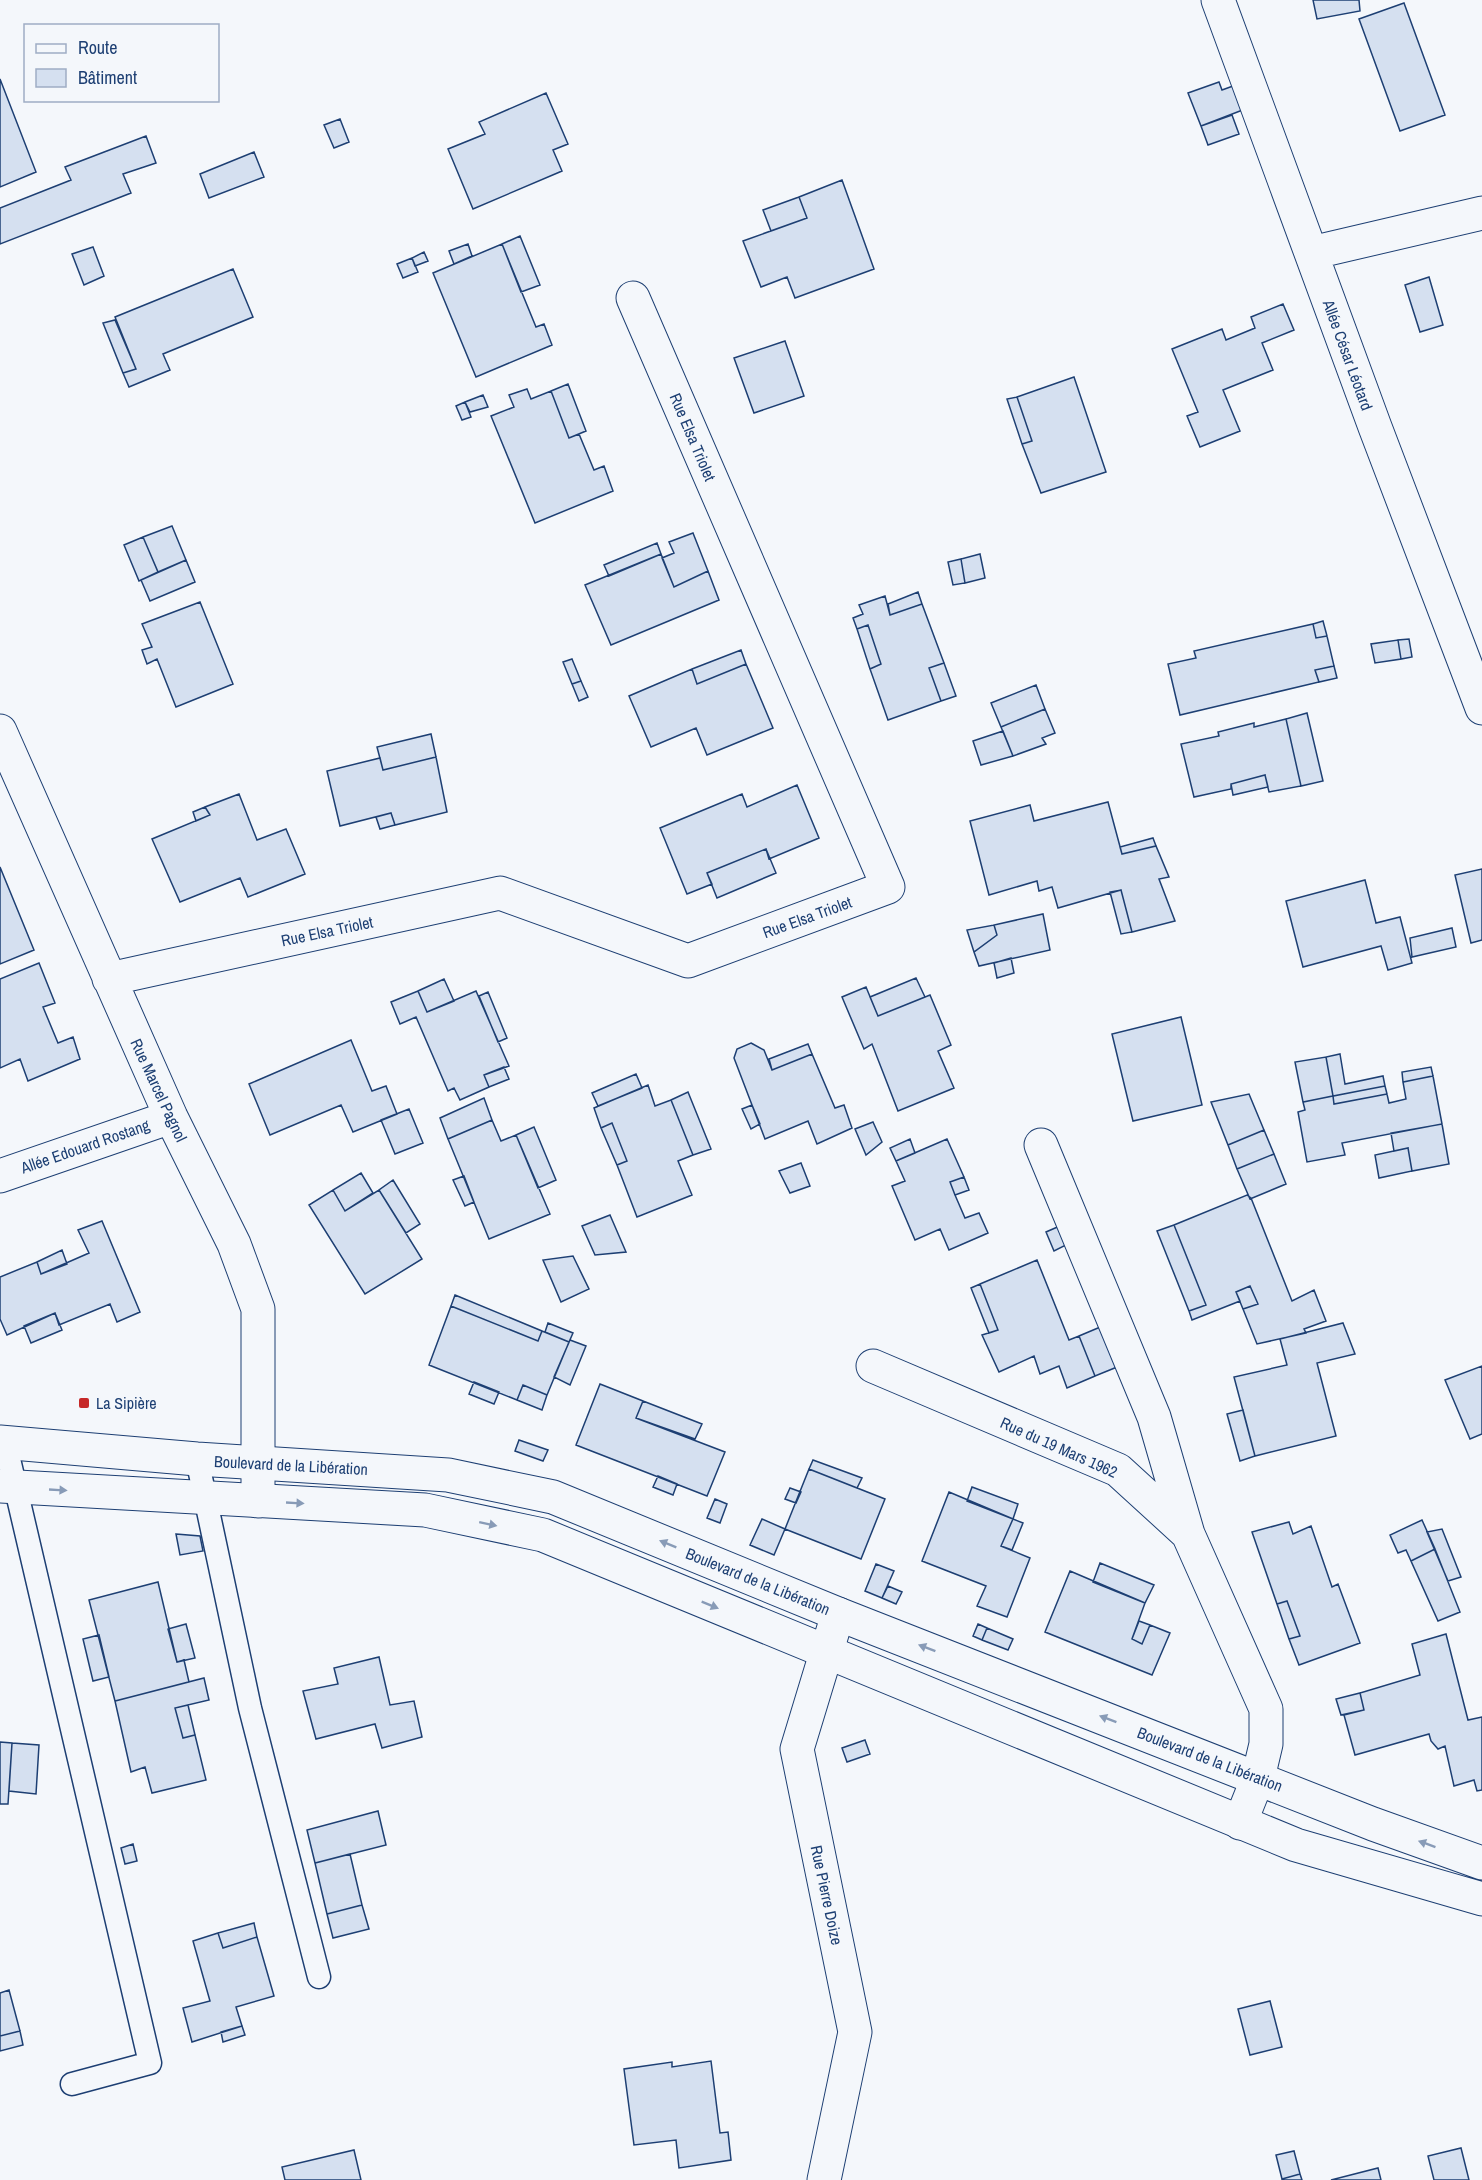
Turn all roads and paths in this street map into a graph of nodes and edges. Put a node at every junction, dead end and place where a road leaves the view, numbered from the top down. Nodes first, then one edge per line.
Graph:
1 (1218, 0) edge
2 (1482, 213) edge
3 (1311, 253) junction
4 (633, 298) dead end
5 (1470, 646) edge
6 (1482, 708) edge
7 (0, 731) edge
8 (109, 979) junction
9 (171, 1117) junction
10 (1041, 1145) dead end
11 (0, 1176) edge
12 (873, 1366) dead end
13 (3, 1442) edge
14 (197, 1460) junction
15 (259, 1462) junction
16 (8, 1487) edge
17 (206, 1498) junction
18 (258, 1502) junction
19 (1188, 1534) junction
20 (838, 1614) junction
21 (826, 1653) junction
22 (1258, 1778) junction
23 (1240, 1823) junction
24 (1482, 1863) edge
25 (1482, 1899) edge
26 (319, 1977) dead end
27 (72, 2084) dead end
28 (824, 2180) edge

1 - 3 street, Allée César Léotard
2 - 3 street
3 - 5 street, Allée César Léotard
4 - 8 street, Rue Elsa Triolet
5 - 6 street, Allée César Léotard
7 - 8 street, Rue Marcel Pagnol
8 - 9 street, Rue Marcel Pagnol
9 - 11 street, Allée Edouard Rostang
9 - 15 street, Rue Marcel Pagnol
10 - 19 street
12 - 19 street, Rue du 19 Mars 1962
13 - 14 street, Boulevard de la Libération
13 - 16 lane
14 - 15 street, Boulevard de la Libération
14 - 17 lane
15 - 18 street, Rue Marcel Pagnol
20 -> 15 street, Boulevard de la Libération
16 -> 17 street
16 - 27 lane
17 - 18 street
17 - 26 lane
18 -> 21 street
19 - 22 street, Rue du 19 Mars 1962
20 - 21 street, Rue Pierre Doize
22 -> 20 street, Boulevard de la Libération
21 - 23 street
21 - 28 street, Rue Pierre Doize
22 - 23 street, Rue du 19 Mars 1962
24 -> 22 street, Boulevard de la Libération
23 - 25 street

